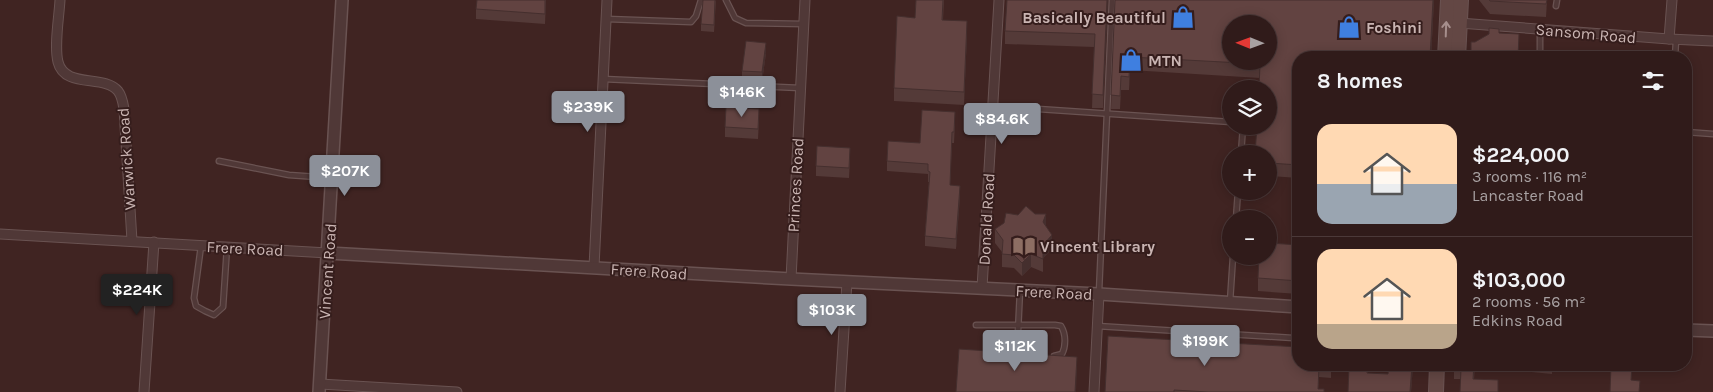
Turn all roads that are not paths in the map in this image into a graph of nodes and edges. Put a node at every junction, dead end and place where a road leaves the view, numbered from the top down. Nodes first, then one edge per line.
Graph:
1 (60, 0) edge
2 (342, 0) edge
3 (607, 0) edge
4 (701, 0) edge
5 (726, 0) edge
6 (805, 0) edge
7 (999, 0) edge
8 (1112, 0) edge
9 (1448, 0) edge
10 (1461, 0) edge
11 (1557, 0) edge
12 (1672, 0) edge
13 (1556, 6) dead end
14 (606, 19) junction
15 (1460, 23) junction
16 (804, 24) junction
17 (1540, 29) junction
18 (1673, 40) junction
19 (1713, 41) edge
20 (1445, 51) edge
21 (1458, 51) edge
22 (1540, 51) edge
23 (1674, 51) edge
24 (603, 80) junction
25 (800, 88) junction
26 (993, 106) junction
27 (1222, 121) edge
28 (1692, 132) edge
29 (1713, 134) edge
30 (219, 161) dead end
31 (332, 178) junction
32 (0, 234) edge
33 (132, 241) junction
34 (154, 242) junction
35 (202, 245) junction
36 (227, 247) junction
37 (328, 252) junction
38 (1232, 265) edge
39 (594, 267) junction
40 (791, 279) junction
41 (847, 282) junction
42 (982, 288) junction
43 (1020, 290) junction
44 (1099, 294) junction
45 (1230, 302) junction
46 (1292, 306) edge
47 (976, 325) dead end
48 (1018, 325) junction
49 (1097, 326) junction
50 (1692, 330) edge
51 (1713, 331) edge
52 (1292, 338) edge
53 (1008, 353) edge
54 (1017, 353) junction
55 (1026, 354) edge
56 (1044, 356) edge
57 (1437, 371) edge
58 (319, 388) edge
59 (144, 392) edge
60 (457, 392) edge
61 (840, 392) edge
62 (1094, 392) edge
63 (1436, 392) edge

1 - 33 street, Warwick Road
2 - 31 street, Vincent Road
3 - 14 street
4 - 14 lane
5 - 16 lane
6 - 16 street, Princes Road
7 - 26 street, Donald Road
8 - 44 lane
20 -> 9 main road
10 - 15 main road
11 - 13 lane
12 - 18 street
14 - 24 street
15 - 17 street, Sansom Road
15 - 21 main road
16 - 25 street, Princes Road
17 - 18 street, Sansom Road
17 - 22 lane
18 - 19 street, Sansom Road
18 - 23 lane
24 - 25 lane
24 - 39 street
25 - 40 street, Princes Road
26 - 27 lane
26 - 42 street, Donald Road
28 - 29 lane
30 - 31 lane
31 - 37 street, Vincent Road
32 - 33 street, Frere Road
33 - 34 street, Frere Road
34 - 35 street, Frere Road
34 - 59 street
35 - 36 street, Frere Road
35 - 36 lane
36 - 37 street, Frere Road
37 - 39 street, Frere Road
37 - 58 street, Vincent Road
38 - 45 lane
39 - 40 street, Frere Road
40 - 41 street, Frere Road
41 - 42 street, Frere Road
41 - 61 street
42 - 43 street, Frere Road
43 - 44 street, Frere Road
43 - 48 lane
44 - 45 street, Frere Road
44 - 49 street
45 - 46 street, Frere Road
47 - 48 lane
48 - 54 lane
48 - 56 lane
49 - 52 lane
49 - 62 street
50 - 51 street
53 - 54 lane
54 - 55 lane
57 - 63 main road
58 - 60 street

